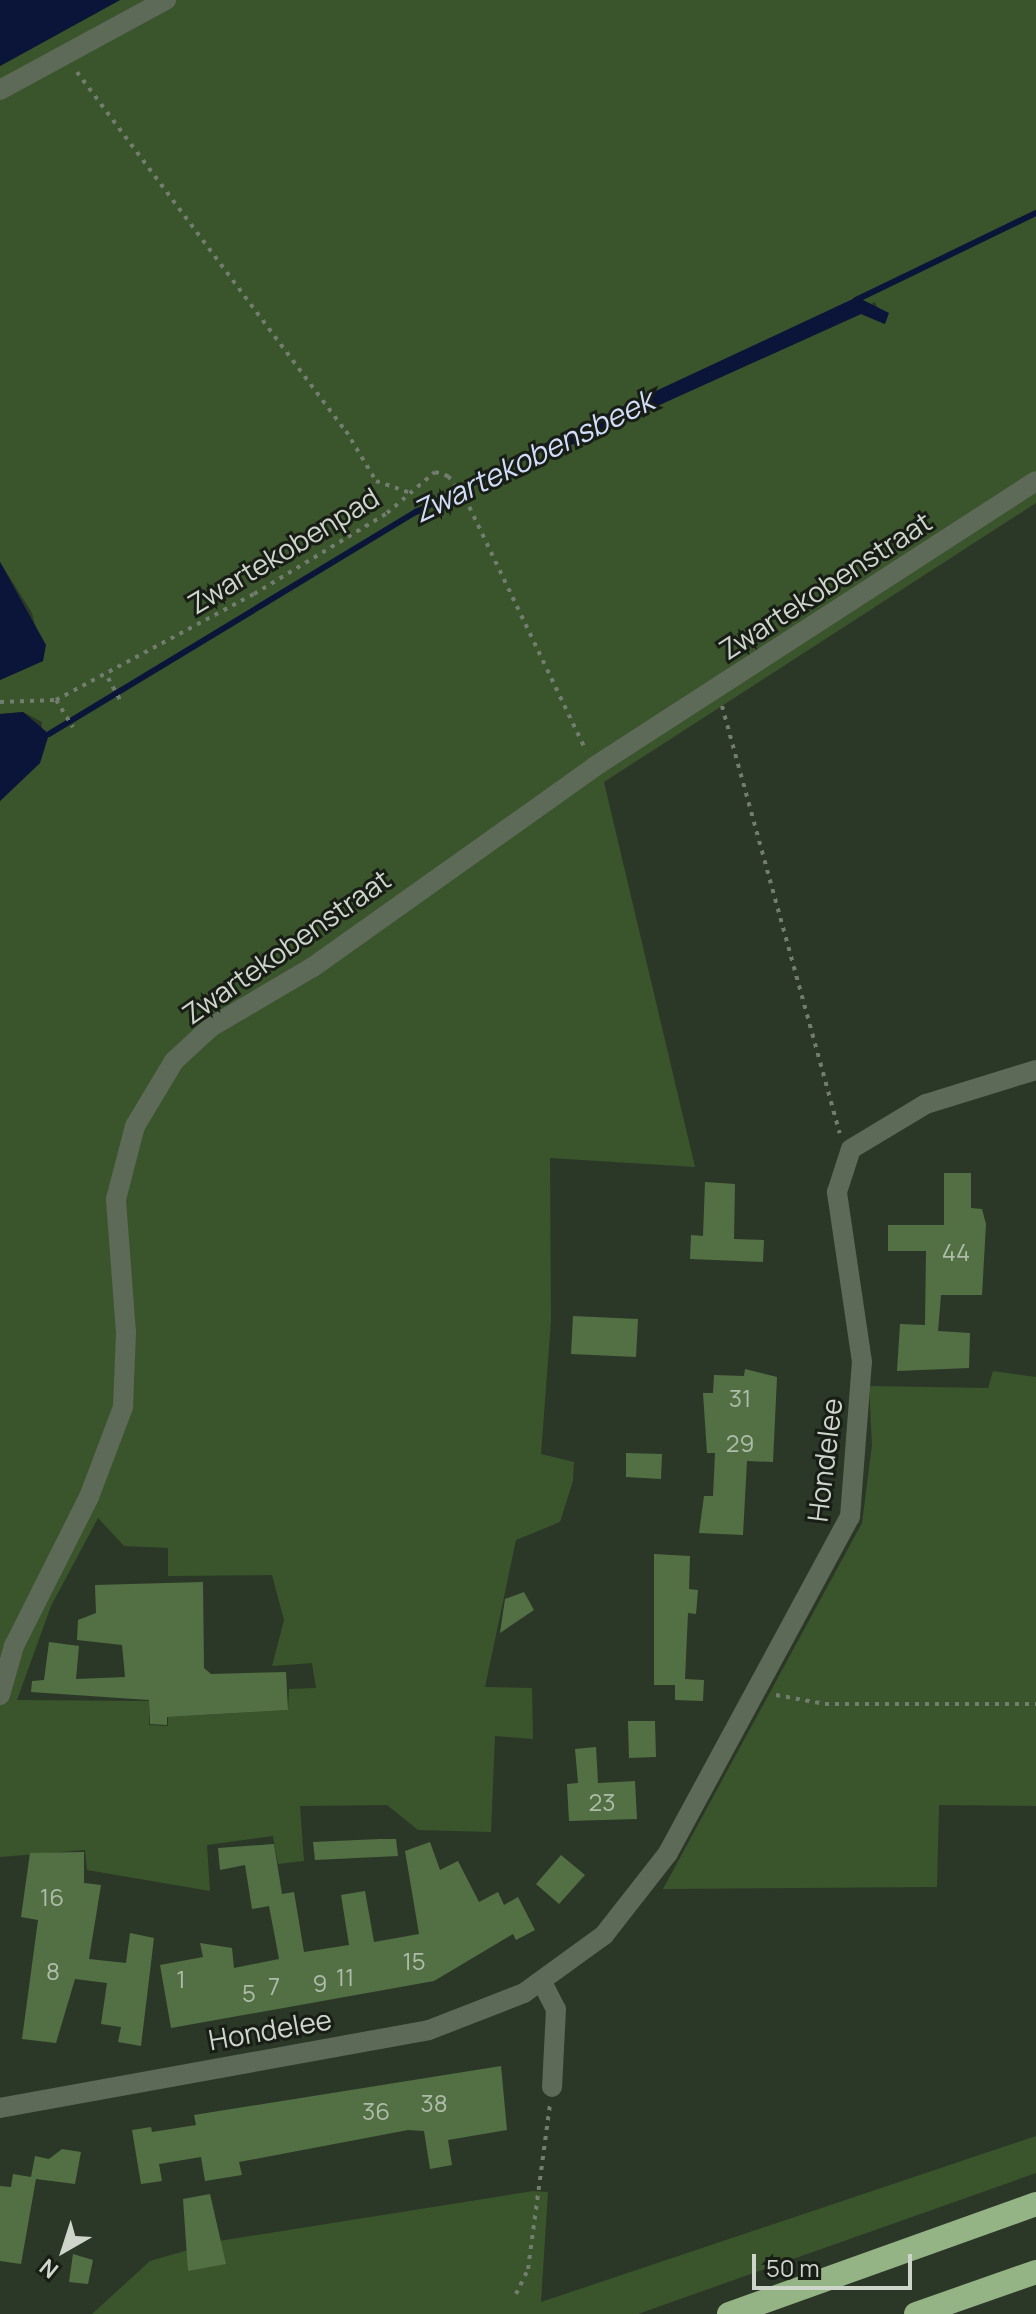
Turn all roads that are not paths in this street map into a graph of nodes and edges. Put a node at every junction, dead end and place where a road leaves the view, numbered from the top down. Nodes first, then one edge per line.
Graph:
1 (166, 0) edge
2 (0, 90) edge
3 (1036, 481) edge
4 (1036, 1070) edge
5 (0, 1695) edge
6 (542, 1982) junction
7 (552, 2087) road end
8 (0, 2108) edge
9 (1036, 2204) edge
10 (1036, 2272) edge
11 (729, 2314) edge
12 (916, 2314) edge

1 - 2 street
3 - 5 street, Zwartekobenstraat
4 - 6 street, Hondelee
6 - 7 street
6 - 8 street, Hondelee
9 - 11 highway
10 - 12 highway

